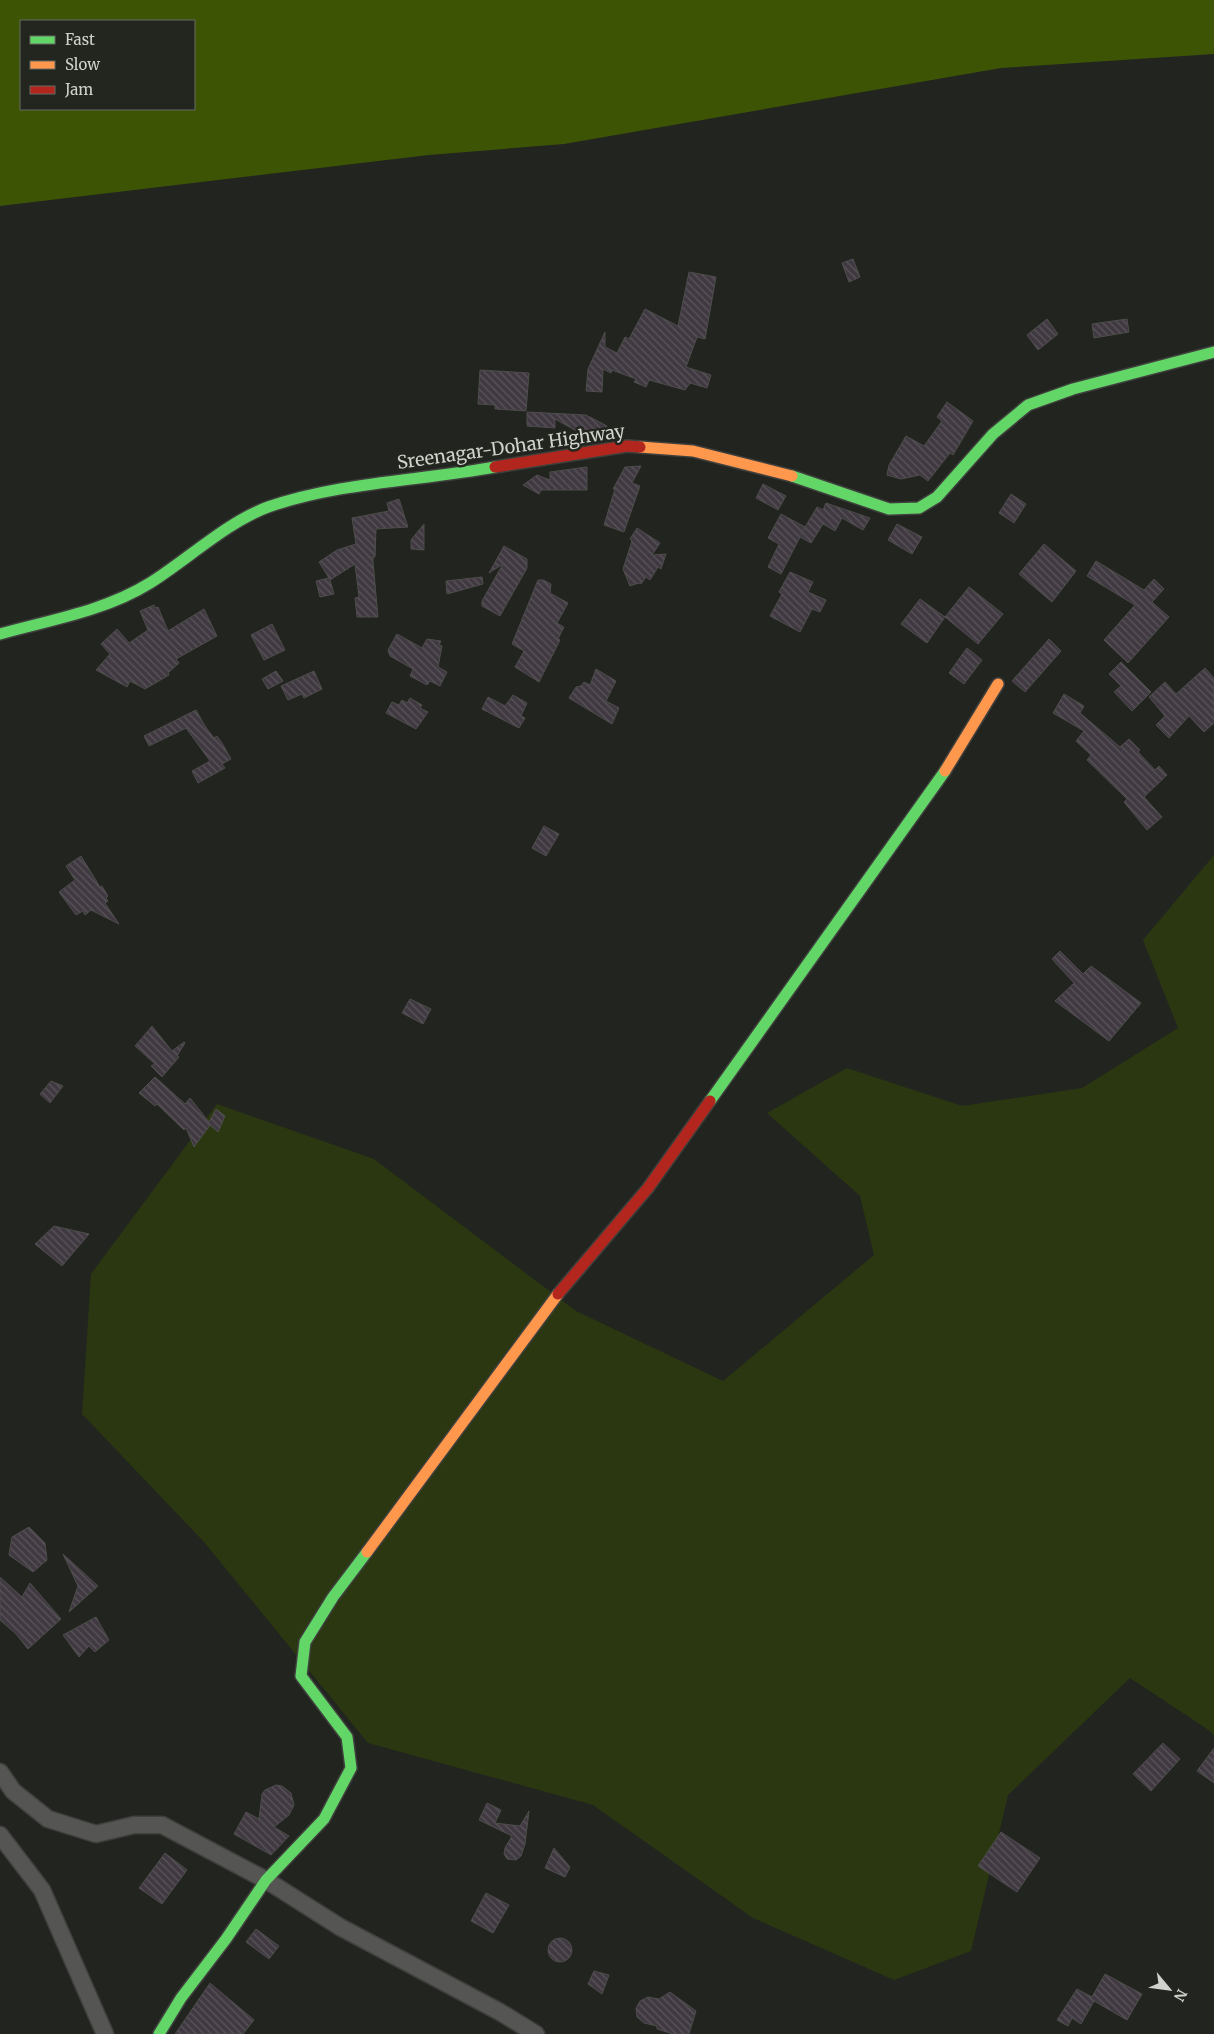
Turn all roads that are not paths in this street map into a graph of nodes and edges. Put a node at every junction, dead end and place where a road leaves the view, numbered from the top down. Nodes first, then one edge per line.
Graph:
1 (1214, 352) edge
2 (0, 634) edge
3 (998, 684) dead end
4 (0, 1772) edge
5 (0, 1835) edge
6 (266, 1880) junction
7 (105, 2034) edge
8 (160, 2034) edge
9 (536, 2034) edge

1 - 2 street, Sreenagar-Dohar Highway
3 - 6 street
4 - 6 street
5 - 7 street
6 - 8 street
6 - 9 street

